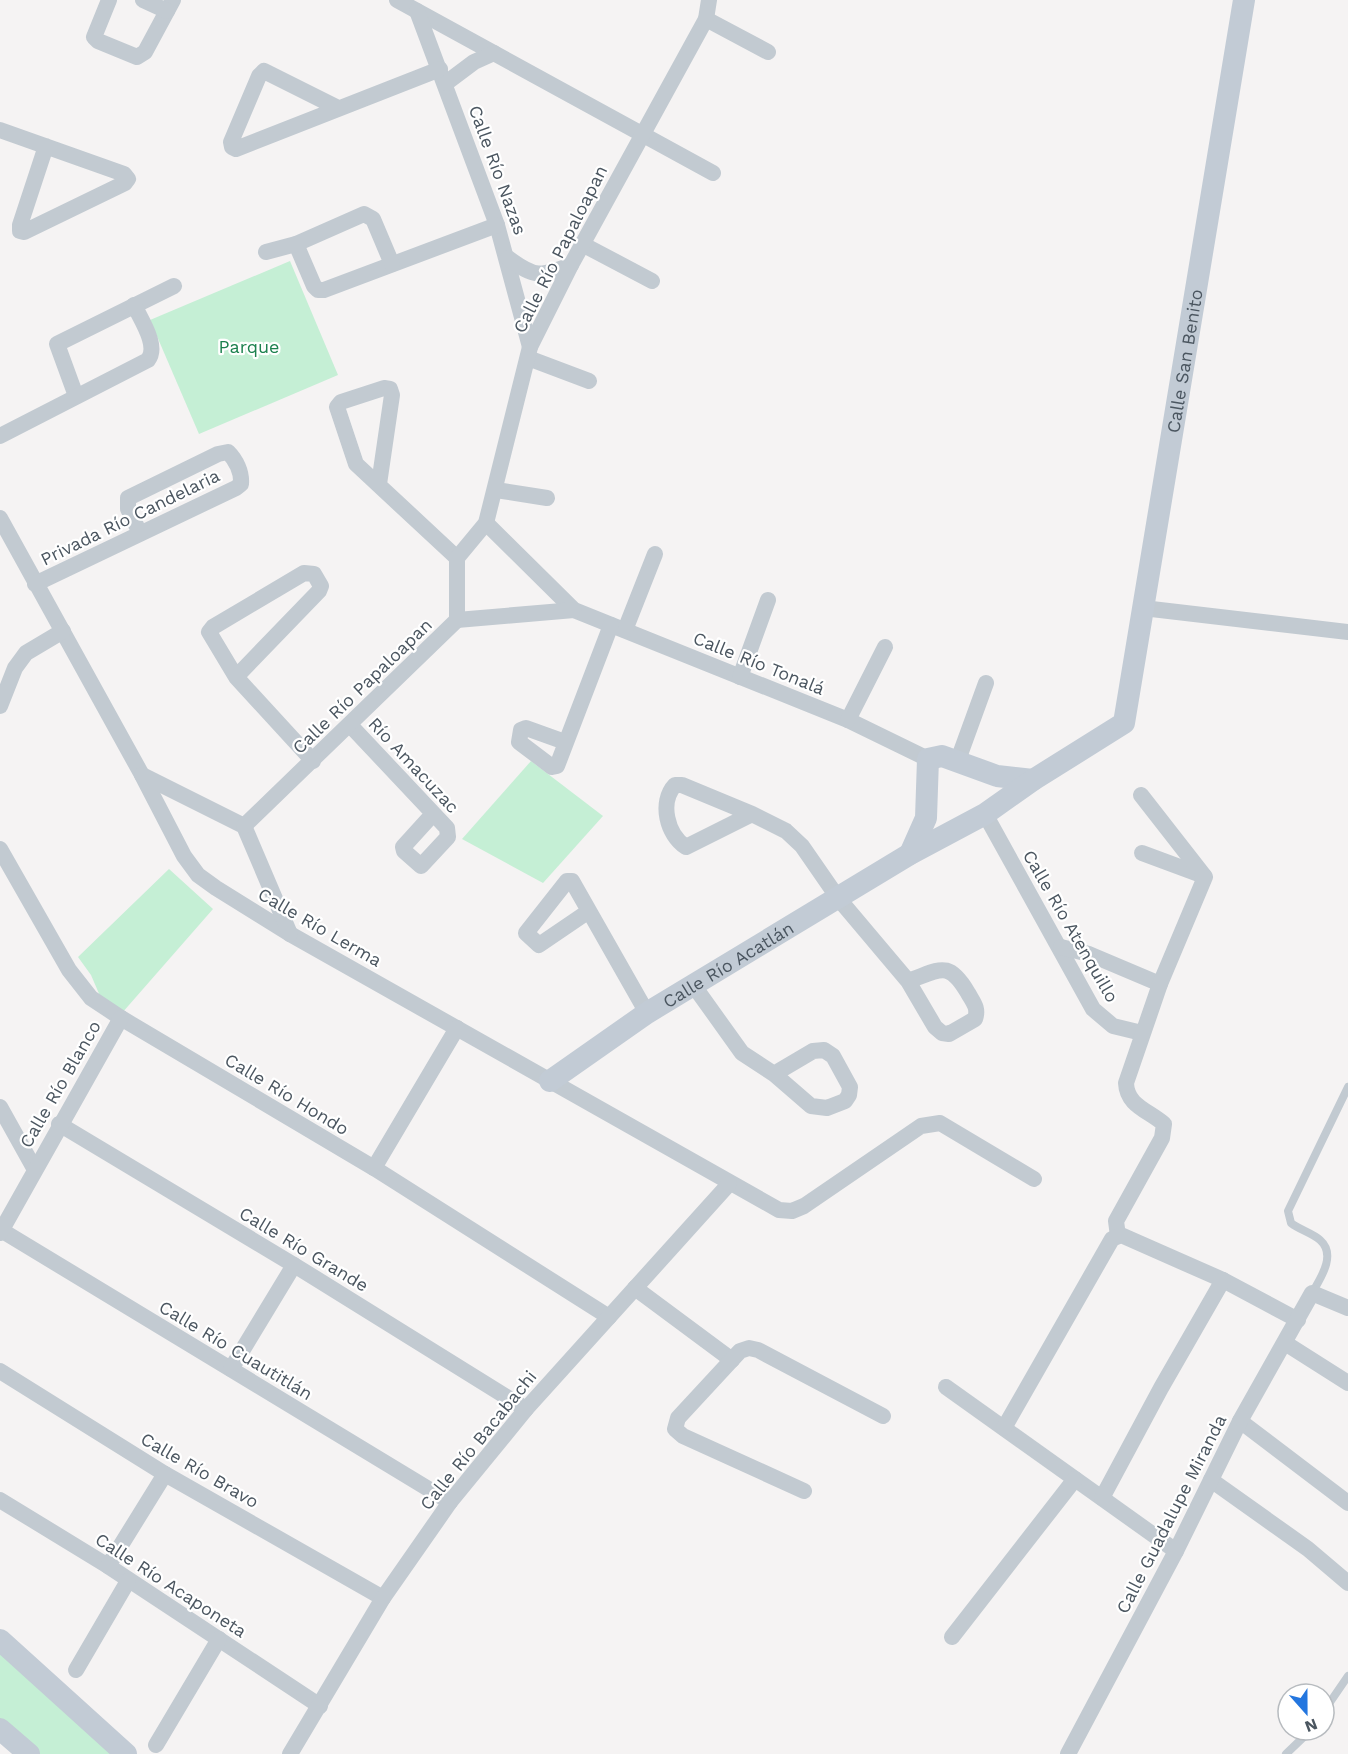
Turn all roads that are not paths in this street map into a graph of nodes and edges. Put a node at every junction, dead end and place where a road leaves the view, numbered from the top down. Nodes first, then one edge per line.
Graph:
1 (109, 0) edge
2 (143, 0) edge
3 (397, 0) edge
4 (709, 0) edge
5 (1244, 0) edge
6 (170, 5) edge
7 (417, 11) junction
8 (706, 19) junction
9 (494, 52) junction
10 (768, 52) dead end
11 (443, 76) junction
12 (338, 108) junction
13 (0, 130) edge
14 (642, 133) junction
15 (46, 146) junction
16 (713, 173) dead end
17 (497, 225) junction
18 (296, 244) junction
19 (582, 244) junction
20 (266, 252) dead end
21 (508, 258) junction
22 (392, 264) junction
23 (571, 265) junction
24 (652, 281) dead end
25 (174, 286) dead end
26 (134, 305) junction
27 (529, 353) junction
28 (589, 381) dead end
29 (76, 396) junction
30 (0, 436) edge
31 (379, 484) junction
32 (496, 490) junction
33 (547, 498) dead end
34 (0, 518) edge
35 (486, 523) junction
36 (140, 533) junction
37 (655, 554) dead end
38 (457, 558) junction
39 (35, 584) junction
40 (768, 600) dead end
41 (1143, 608) junction
42 (574, 610) junction
43 (457, 620) junction
44 (618, 628) junction
45 (63, 632) junction
46 (1348, 632) edge
47 (885, 647) dead end
48 (740, 676) junction
49 (236, 677) junction
50 (986, 682) dead end
51 (0, 706) edge
52 (848, 720) junction
53 (1124, 723) joint
54 (350, 724) junction
55 (566, 742) dead end
56 (928, 759) junction
57 (958, 760) junction
58 (313, 761) junction
59 (142, 775) junction
60 (997, 776) junction
61 (1033, 780) junction
62 (1141, 795) dead end
63 (993, 808) junction
64 (433, 814) junction
65 (752, 814) junction
66 (926, 818) junction
67 (244, 826) junction
68 (949, 835) junction
69 (0, 849) edge
70 (1142, 853) dead end
71 (910, 854) junction
72 (1205, 876) junction
73 (838, 898) junction
74 (589, 911) dead end
75 (290, 933) junction
76 (1061, 947) junction
77 (908, 981) dead end
78 (1160, 984) junction
79 (694, 986) junction
80 (647, 1013) junction
81 (121, 1018) junction
82 (457, 1028) junction
83 (1142, 1033) junction
84 (774, 1074) dead end
85 (550, 1081) junction
86 (1348, 1087) edge
87 (0, 1107) edge
88 (59, 1124) junction
89 (34, 1168) junction
90 (374, 1168) junction
91 (1034, 1179) dead end
92 (729, 1184) junction
93 (1, 1231) edge
94 (1118, 1236) junction
95 (294, 1265) junction
96 (1223, 1280) junction
97 (635, 1288) junction
98 (1312, 1293) junction
99 (1348, 1308) edge
100 (609, 1317) junction
101 (1298, 1320) junction
102 (1285, 1343) junction
103 (732, 1360) junction
104 (231, 1370) junction
105 (0, 1371) edge
106 (1348, 1383) edge
107 (946, 1387) dead end
108 (526, 1409) junction
109 (883, 1416) dead end
110 (1240, 1421) junction
111 (1004, 1428) junction
112 (165, 1474) junction
113 (1075, 1479) junction
114 (1211, 1480) junction
115 (804, 1491) dead end
116 (1102, 1498) junction
117 (0, 1500) edge
118 (450, 1502) junction
119 (1348, 1503) edge
120 (1176, 1551) junction
121 (108, 1566) junction
122 (128, 1581) junction
123 (1348, 1583) edge
124 (383, 1598) junction
125 (952, 1637) dead end
126 (219, 1639) junction
127 (0, 1640) edge
128 (76, 1670) dead end
129 (1348, 1676) edge
130 (1336, 1694) edge
131 (320, 1706) junction
132 (0, 1729) edge
133 (1298, 1742) edge
134 (156, 1745) dead end
135 (292, 1752) edge
136 (29, 1754) edge
137 (126, 1754) edge
138 (1069, 1754) edge
139 (1286, 1754) edge

1 - 6 street
2 - 6 street
3 - 7 street
4 - 8 street, Calle Río Papaloapan
5 - 41 street, Calle San Benito
7 - 9 street
7 - 11 street, Calle Río Nazas
8 - 10 street
8 - 14 street, Calle Río Papaloapan
9 - 11 street
9 - 14 street
11 - 12 street
11 - 17 street, Calle Río Nazas
12 - 12 street
13 - 15 street
14 - 16 street
14 - 19 street, Calle Río Papaloapan
15 - 15 street
17 - 21 street, Calle Río Nazas
17 - 22 street
18 - 20 street
18 - 22 street
18 - 22 street
19 - 23 street, Calle Río Papaloapan
19 - 24 street
21 - 23 street
21 - 27 street, Calle Río Nazas
23 - 27 street, Calle Río Papaloapan
25 - 26 street
26 - 29 street
26 - 29 street
27 - 28 street
27 - 32 street, Calle Río Papaloapan
29 - 30 street
31 - 31 street
31 - 38 street
32 - 33 street
32 - 35 street, Calle Río Papaloapan
34 - 39 street, Calle Río Lerma
35 - 38 street, Calle Río Papaloapan
35 - 42 street, Calle Río Tonalá
36 - 36 street, Privada Río Candelaria
36 - 39 street, Privada Río Candelaria
37 - 44 street
38 - 43 street, Calle Río Papaloapan
39 - 45 street, Calle Río Lerma
40 - 48 street
41 - 46 street
41 - 53 street, Calle San Benito
42 - 43 street, Calle Río Tonalá
42 - 44 street, Calle Río Tonalá
43 - 54 street, Calle Río Papaloapan
44 - 48 street, Calle Río Tonalá
44 - 55 street
45 - 51 street
45 - 59 street, Calle Río Lerma
47 - 52 street
48 - 52 street, Calle Río Tonalá
49 - 49 street
49 - 58 street
50 - 57 street
52 - 56 street, Calle Río Tonalá
53 - 61 street, Calle Río Acatlán
54 - 58 street, Calle Río Papaloapan
54 - 64 street, Río Amacuzac
56 - 57 street
56 - 66 street
57 - 60 street
58 - 67 street, Calle Río Papaloapan
59 - 67 street
59 - 75 street, Calle Río Lerma
60 - 61 street
60 - 63 street, Calle Río Atenquillo
61 - 63 street, Calle Río Acatlán
62 - 72 street
63 - 68 street, Calle Río Acatlán
63 - 76 street, Calle Río Atenquillo
64 - 64 street, Río Amacuzac
65 - 65 street
65 - 73 street
66 - 68 street
66 - 71 street
67 - 75 street
68 - 71 street, Calle Río Acatlán
69 - 81 street, Calle Río Hondo
70 - 72 street
71 - 73 street, Calle Río Acatlán
72 - 78 street
73 - 77 street
73 - 79 street, Calle Río Acatlán
74 - 80 street
75 - 82 street, Calle Río Lerma
76 - 78 street
76 - 83 street, Calle Río Atenquillo
78 - 83 street
79 - 80 street, Calle Río Acatlán
79 - 84 street
80 - 85 street, Calle Río Acatlán
81 - 88 street, Calle Río Blanco
81 - 90 street, Calle Río Hondo
82 - 85 street, Calle Río Lerma
82 - 90 street
83 - 94 street
85 - 92 street, Calle Río Lerma
86 - 98 lane
87 - 89 street
88 - 89 street, Calle Río Blanco
88 - 95 street, Calle Río Grande
89 - 93 street, Calle Río Blanco
90 - 100 street, Calle Río Hondo
91 - 92 street, Calle Río Lerma
92 - 97 street, Calle Río Bacabachi
93 - 104 street, Calle Río Cuautitlán
94 - 96 street
94 - 111 street
95 - 104 street
95 - 108 street, Calle Río Grande
96 - 101 street
96 - 116 street
97 - 100 street, Calle Río Bacabachi
97 - 103 street
98 - 99 street
98 - 101 street, Calle Guadalupe Miranda
100 - 108 street, Calle Río Bacabachi
101 - 102 street, Calle Guadalupe Miranda
102 - 106 street
102 - 110 street, Calle Guadalupe Miranda
103 - 109 street
103 - 115 street
104 - 118 street, Calle Río Cuautitlán
105 - 112 street, Calle Río Bravo
107 - 111 street
108 - 118 street, Calle Río Bacabachi
110 - 114 street, Calle Guadalupe Miranda
110 - 119 street
111 - 113 street
112 - 121 street
112 - 124 street, Calle Río Bravo
113 - 116 street
113 - 125 street
114 - 120 street, Calle Guadalupe Miranda
114 - 123 street
116 - 120 street
117 - 121 street, Calle Río Acaponeta
118 - 124 street, Calle Río Bacabachi
120 - 138 street, Calle Guadalupe Miranda
121 - 122 street, Calle Río Acaponeta
122 - 126 street, Calle Río Acaponeta
122 - 128 street
124 - 131 street, Calle Río Bacabachi
126 - 131 street, Calle Río Acaponeta
126 - 134 street
127 - 137 street
129 - 130 lane
131 - 135 street, Calle Río Bacabachi
132 - 136 street
133 - 139 lane

